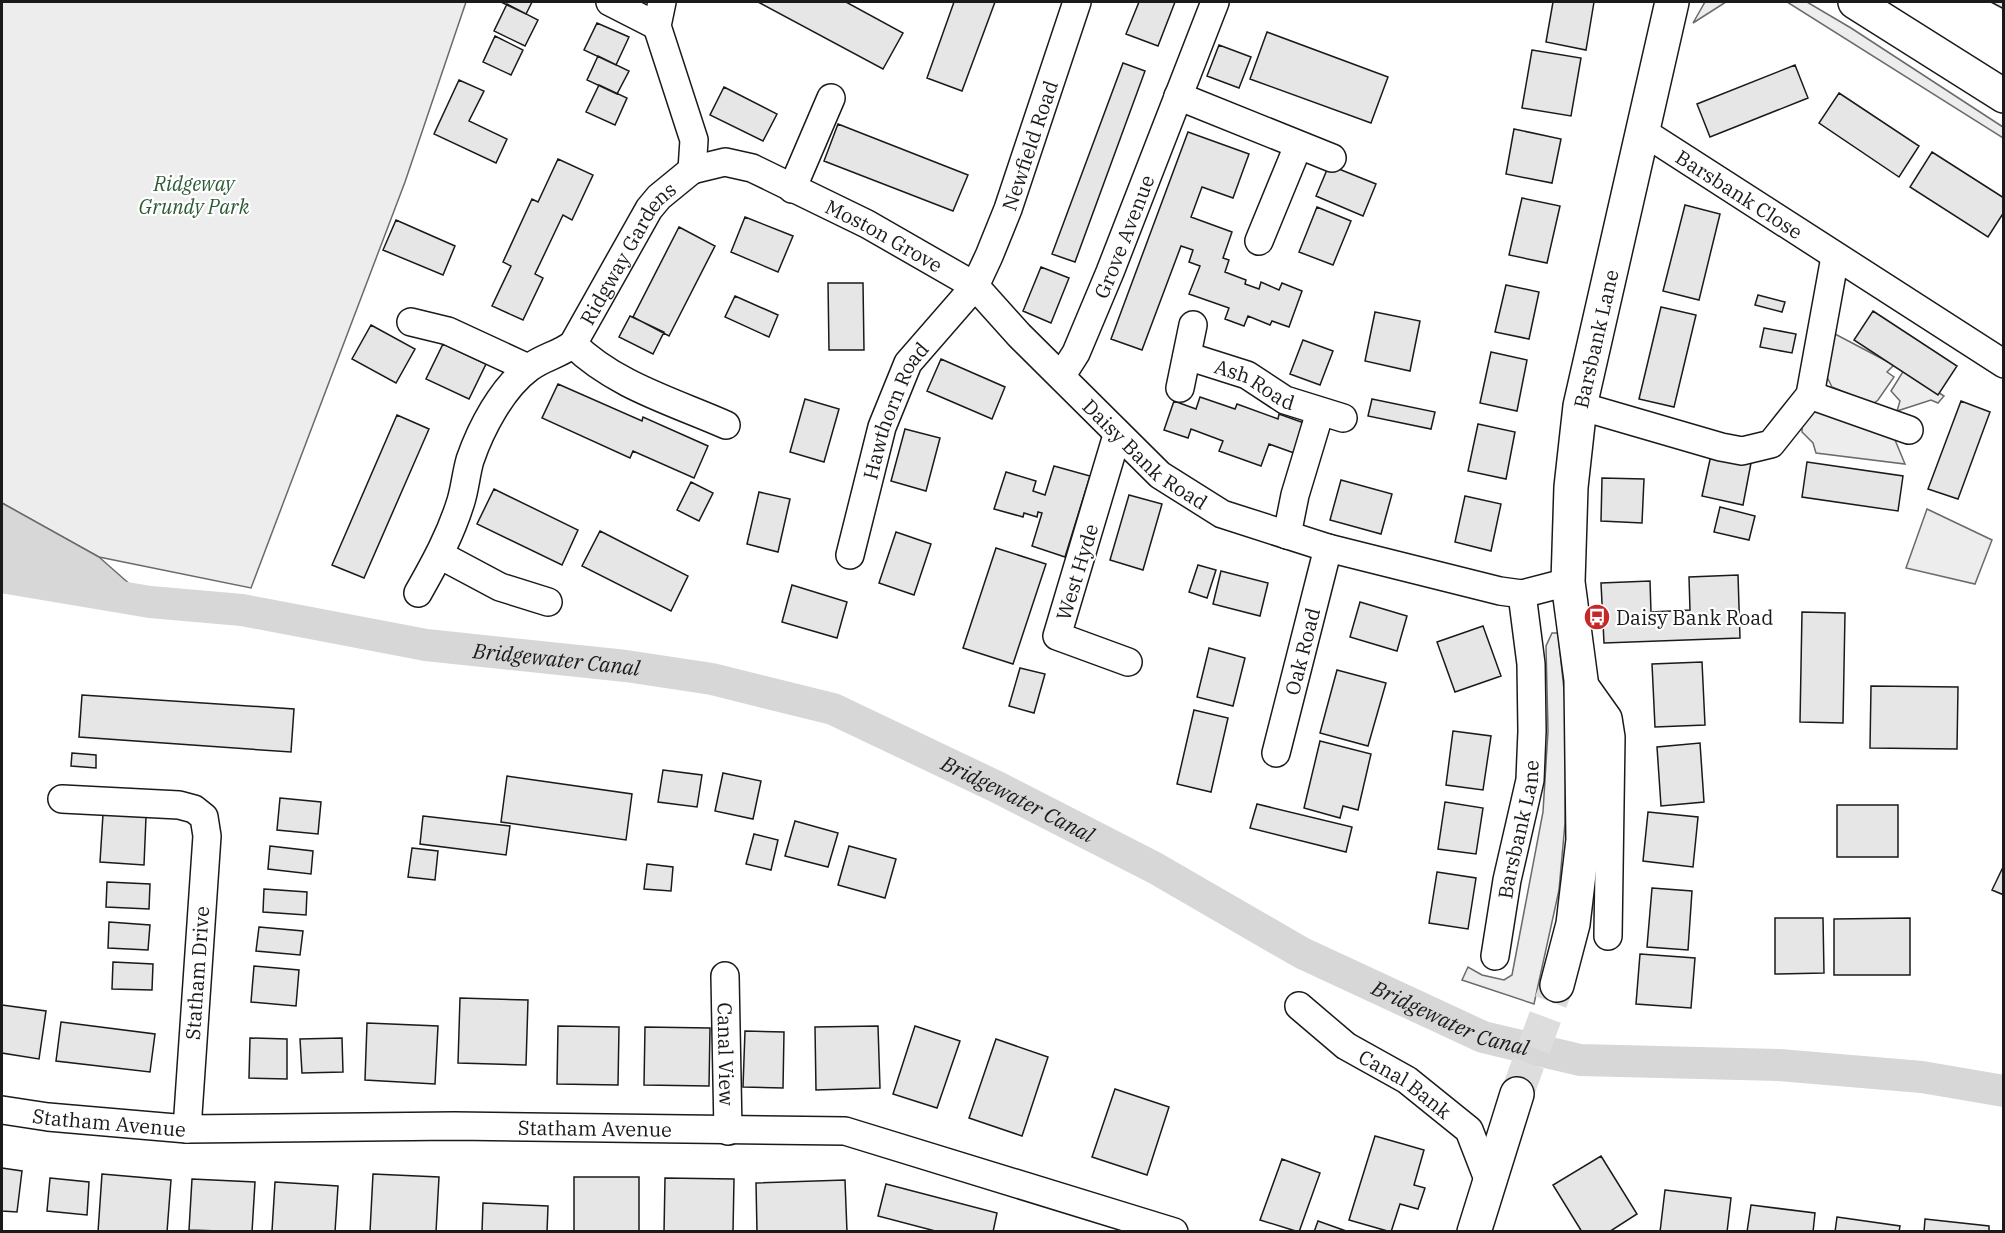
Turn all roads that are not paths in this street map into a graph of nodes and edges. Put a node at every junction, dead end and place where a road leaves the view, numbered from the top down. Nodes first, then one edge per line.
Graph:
1 (610, 2) edge
2 (1077, 2) edge
3 (1215, 2) edge
4 (1672, 2) edge
5 (1855, 2) edge
6 (660, 14) edge
7 (1179, 96) junction
8 (2004, 96) edge
9 (831, 98) dead end
10 (1642, 130) junction
11 (1298, 146) junction
12 (1332, 158) dead end
13 (692, 170) junction
14 (792, 189) junction
15 (1259, 241) dead end
16 (1835, 257) junction
17 (975, 286) junction
18 (411, 322) dead end
19 (1193, 325) dead end
20 (573, 344) junction
21 (1187, 356) junction
22 (2004, 364) edge
23 (528, 368) junction
24 (1062, 375) junction
25 (1180, 388) dead end
26 (1810, 395) junction
27 (1580, 406) junction
28 (726, 425) dead end
29 (1909, 430) dead end
30 (1117, 435) junction
31 (1287, 535) junction
32 (1328, 548) junction
33 (440, 555) junction
34 (850, 555) dead end
35 (1568, 582) junction
36 (418, 593) dead end
37 (1522, 594) junction
38 (548, 602) dead end
39 (1128, 662) dead end
40 (1581, 680) junction
41 (1276, 753) dead end
42 (62, 799) dead end
43 (1608, 936) dead end
44 (1495, 956) dead end
45 (725, 976) dead end
46 (1557, 985) tunnel mouth
47 (1299, 1006) dead end
48 (1517, 1094) tunnel mouth
49 (2, 1110) edge
50 (187, 1129) junction
51 (728, 1131) junction
52 (1488, 1179) junction
53 (1174, 1232) edge
54 (1474, 1232) edge

1 - 6 street
2 - 17 street, Newfield Road
3 - 7 street, Grove Avenue
4 - 10 street, Barsbank Lane
5 - 8 street
6 - 13 street
7 - 11 street
7 - 24 street, Grove Avenue
9 - 14 street
10 - 16 street, Barsbank Close
10 - 27 street, Barsbank Lane
11 - 12 street
11 - 15 street
13 - 14 street, Moston Grove
13 - 20 street, Ridgway Gardens
14 - 17 street, Moston Grove
16 - 22 street, Barsbank Close
16 - 26 street
17 - 24 street, Daisy Bank Road
17 - 34 street, Hawthorn Road
18 - 23 street
19 - 21 street, Ash Road
20 - 23 street, Ridgway Gardens
20 - 28 street, Ridgway Gardens
21 - 25 street, Ash Road
21 - 31 street, Ash Road
23 - 33 street, Ridgway Gardens
24 - 30 street, Daisy Bank Road
26 - 27 street
26 - 29 street
27 - 35 street, Barsbank Lane
30 - 31 street, Daisy Bank Road
30 - 39 street, West Hyde
31 - 32 street, Daisy Bank Road
32 - 37 street, Daisy Bank Road
32 - 41 street, Oak Road
33 - 36 street, Ridgway Gardens
33 - 38 street
35 - 37 street, Daisy Bank Road
35 - 40 street, Barsbank Lane
37 - 44 street, Barsbank Lane
40 - 43 street, Barsbank Lane
40 - 46 street, Barsbank Lane
42 - 50 street, Statham Drive
45 - 51 street, Canal View
47 - 52 street, Canal Bank
48 - 52 street
49 - 50 street, Statham Avenue
50 - 51 street, Statham Avenue
51 - 53 street, Statham Avenue
52 - 54 street

